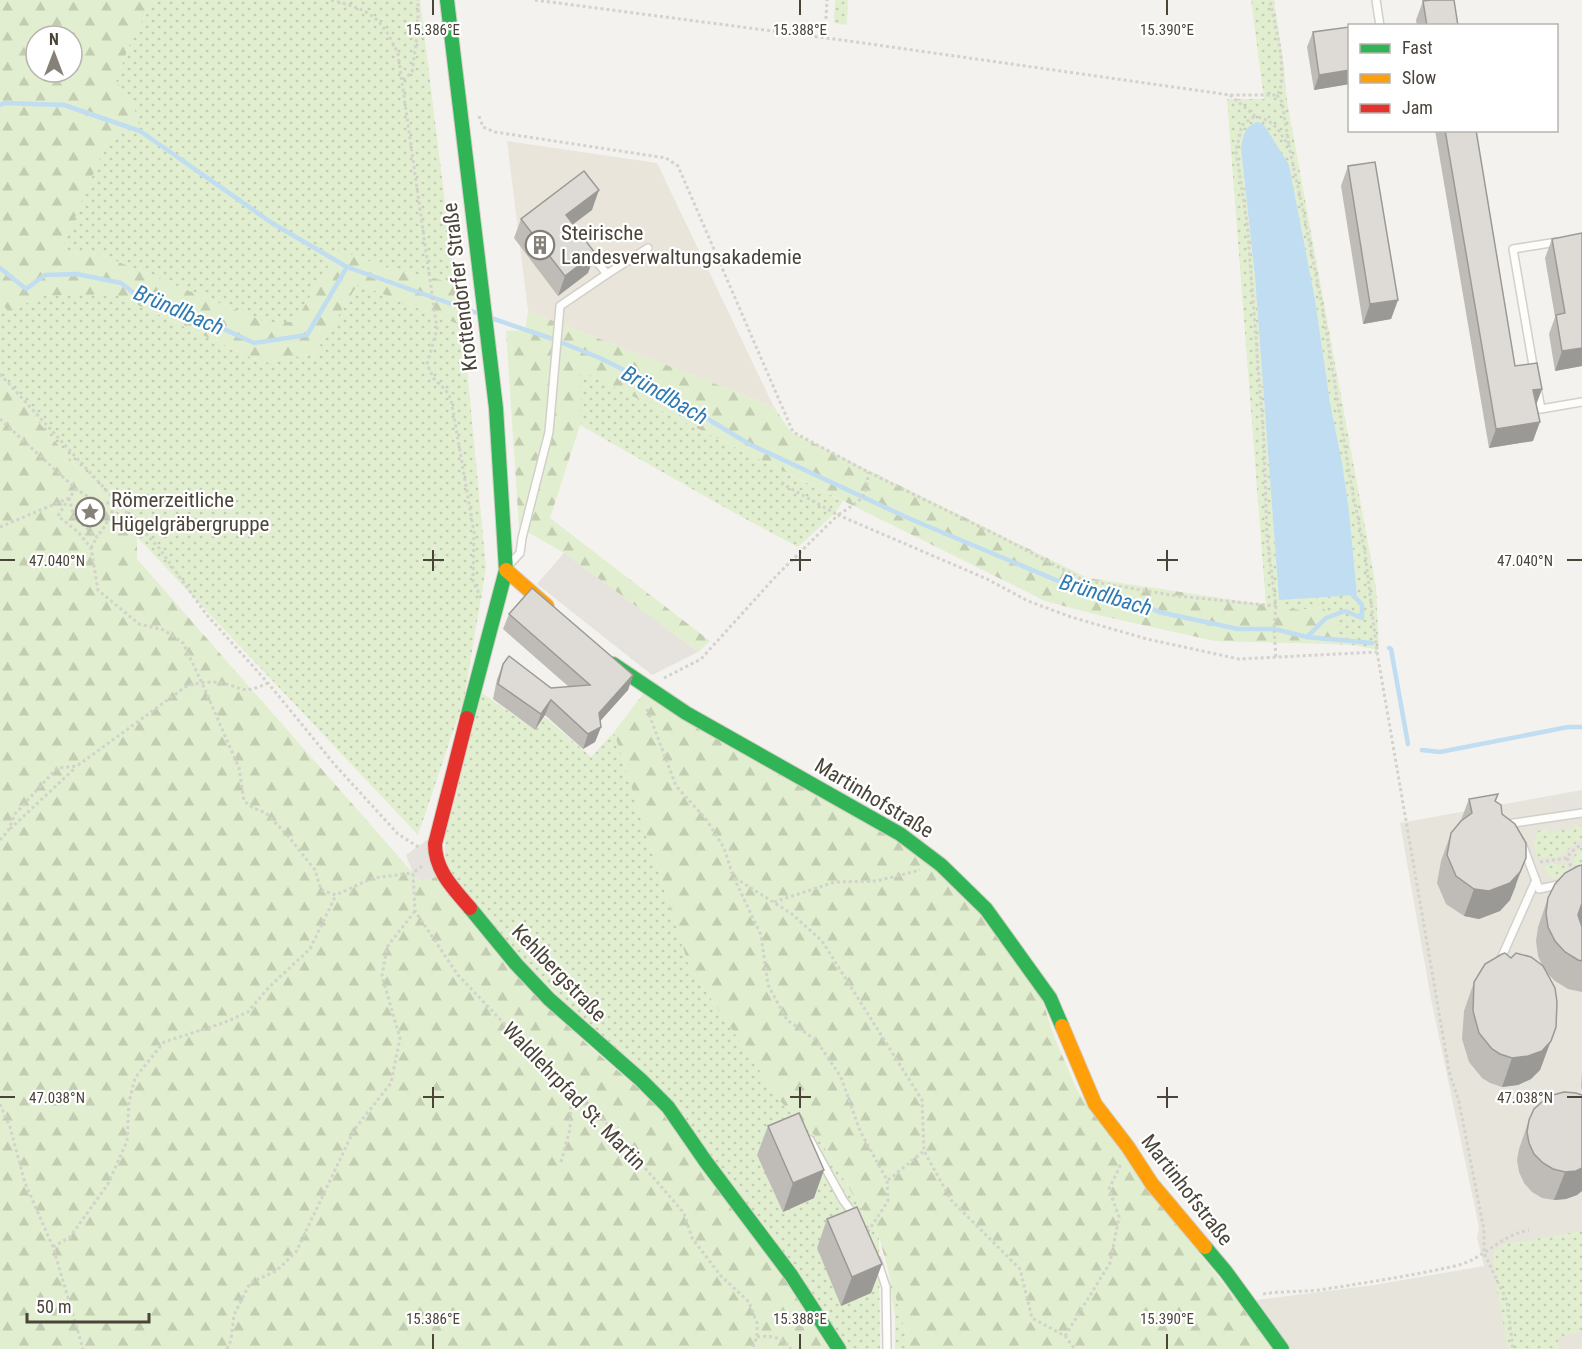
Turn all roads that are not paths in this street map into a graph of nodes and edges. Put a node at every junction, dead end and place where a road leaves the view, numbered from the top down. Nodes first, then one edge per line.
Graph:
1 (447, 0) edge
2 (1376, 0) edge
3 (1380, 24) edge
4 (1570, 239) edge
5 (582, 243) edge
6 (648, 248) dead end
7 (607, 274) junction
8 (1582, 402) edge
9 (506, 570) junction
10 (558, 616) edge
11 (602, 654) edge
12 (1582, 813) edge
13 (1515, 823) junction
14 (1498, 826) edge
15 (1536, 880) junction
16 (1578, 881) edge
17 (1497, 968) edge
18 (810, 1139) edge
19 (867, 1233) edge
20 (874, 1250) edge
21 (839, 1349) edge
22 (887, 1349) edge
23 (1282, 1349) edge

1 - 9 street, Krottendorfer Straße
2 - 3 lane
4 - 8 lane
5 - 7 lane
6 - 7 lane
7 - 9 lane
9 - 10 street
9 - 21 street, Kehlbergstraße
11 - 23 street, Martinhofstraße
12 - 13 lane
13 - 14 lane
13 - 15 lane
15 - 16 lane
15 - 17 lane
18 - 19 lane
20 - 22 lane

